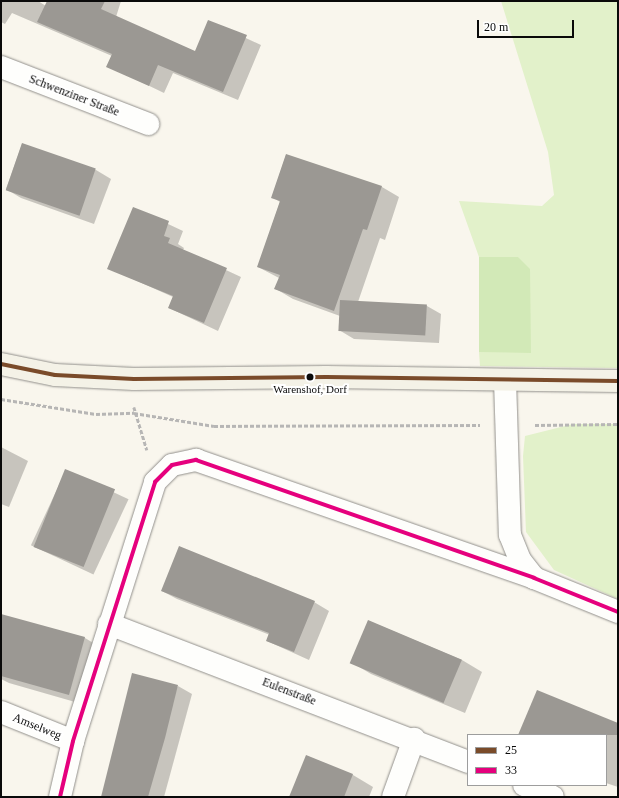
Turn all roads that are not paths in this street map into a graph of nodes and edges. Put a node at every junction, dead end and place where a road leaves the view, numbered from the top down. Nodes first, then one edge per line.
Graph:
1 (1, 67) edge
2 (148, 124) dead end
3 (1, 364) edge
4 (505, 380) junction
5 (618, 381) edge
6 (534, 578) junction
7 (618, 612) edge
8 (109, 624) junction
9 (1, 712) edge
10 (414, 739) junction
11 (73, 741) junction
12 (467, 762) edge
13 (526, 786) edge
14 (60, 797) edge
15 (393, 797) edge
16 (553, 797) edge

1 - 2 street, Schwenziner Straße
3 - 4 main road
4 - 5 main road
4 - 6 street
6 - 7 street
6 - 8 street
8 - 10 street, Eulenstraße
8 - 11 street
9 - 11 street, Amselweg
10 - 12 street, Eulenstraße
10 - 15 street
11 - 14 street
13 - 16 street

